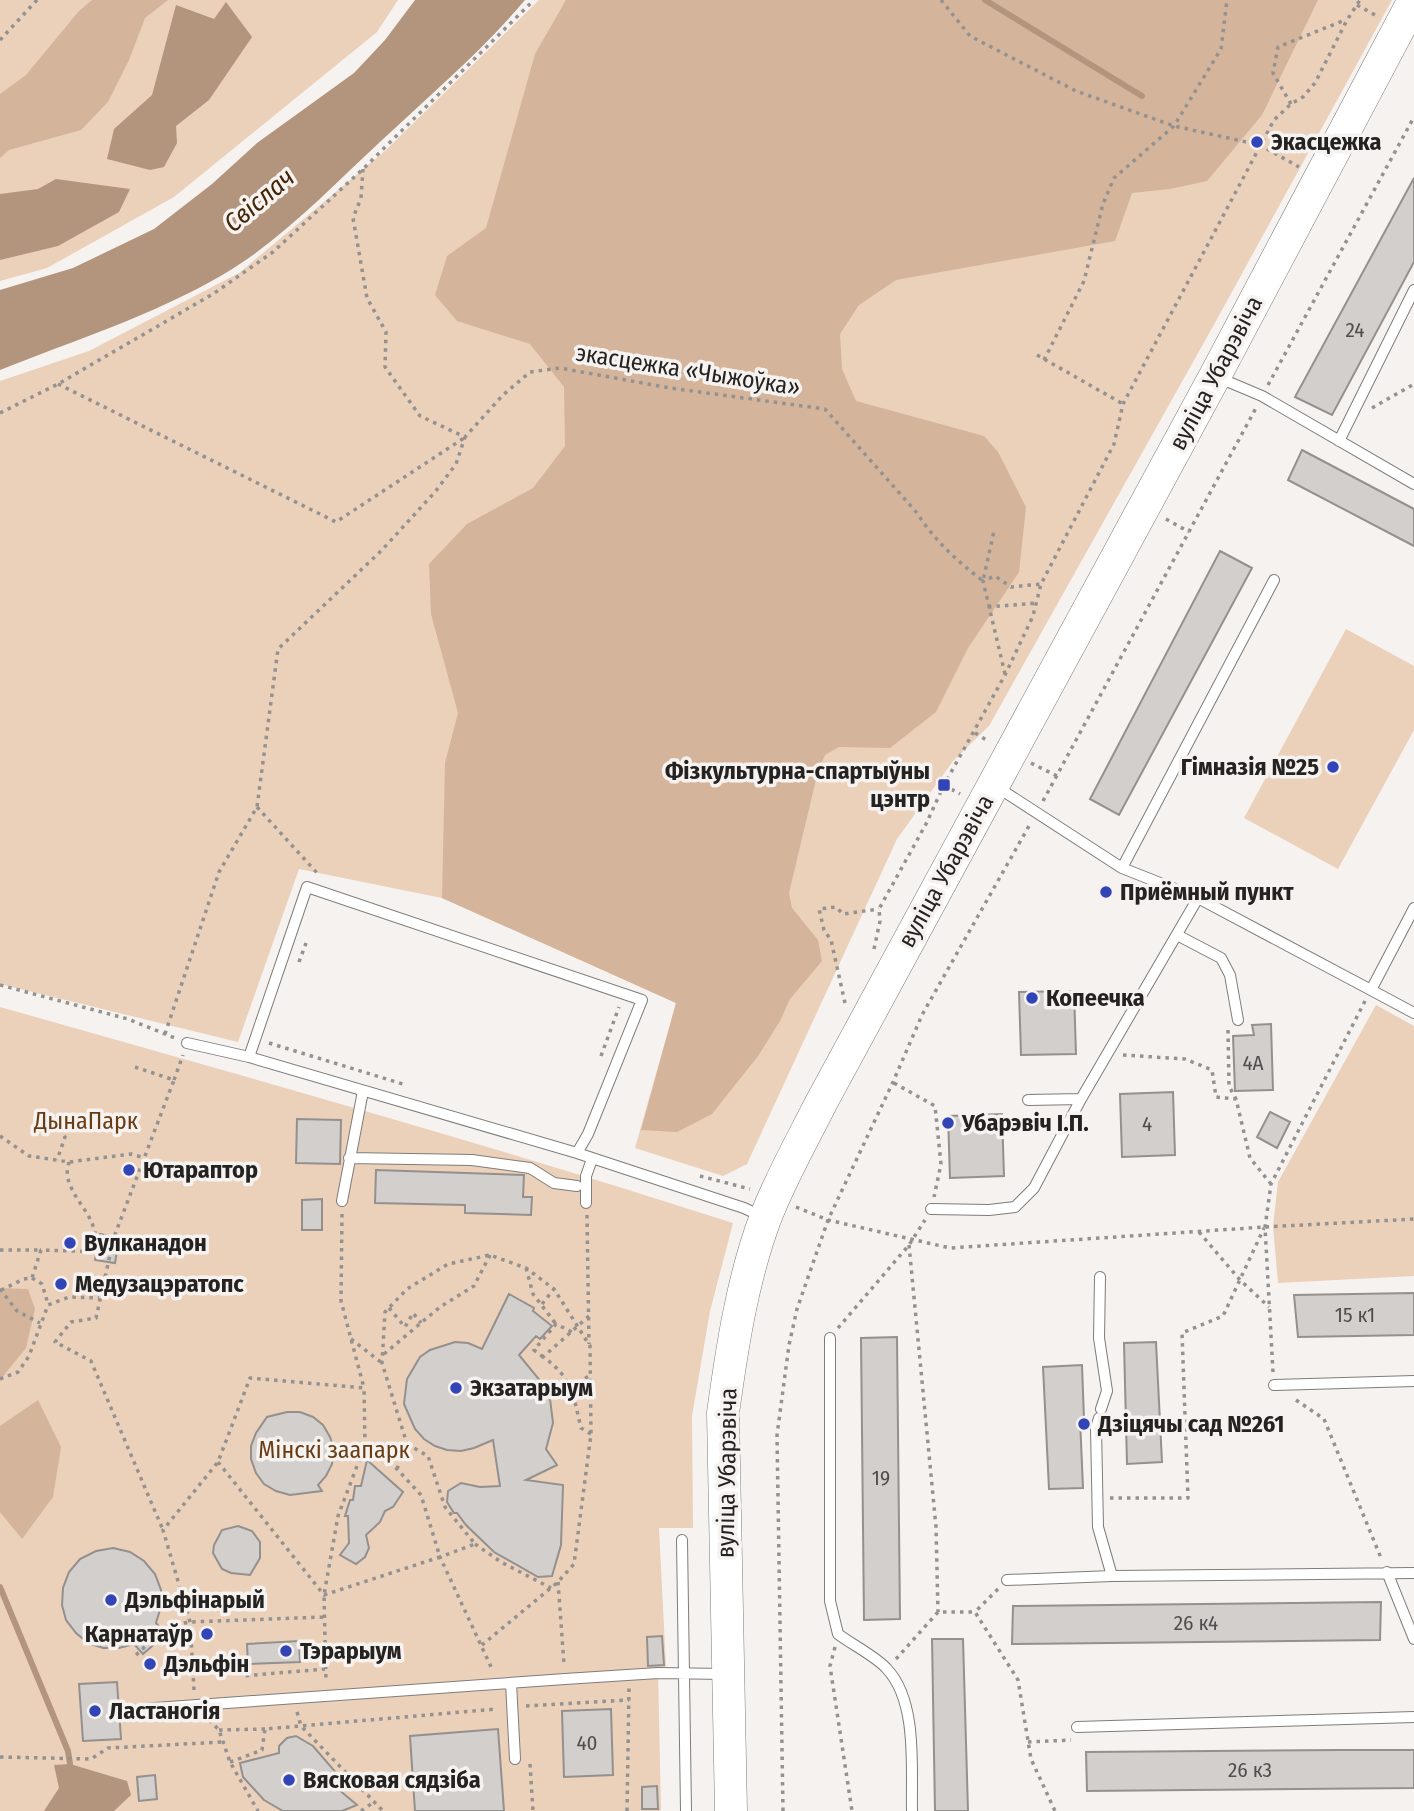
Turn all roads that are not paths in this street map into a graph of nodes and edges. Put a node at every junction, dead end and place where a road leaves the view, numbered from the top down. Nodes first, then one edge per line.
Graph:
1 (1414, 0) edge
2 (1414, 290) edge
3 (1215, 376) junction
4 (1339, 441) junction
5 (1414, 484) edge
6 (1274, 580) dead end
7 (993, 785) junction
8 (1122, 868) junction
9 (1198, 898) junction
10 (1414, 908) edge
11 (1177, 935) junction
12 (1371, 990) junction
13 (1414, 1013) edge
14 (1238, 1020) road end
15 (187, 1043) road end
16 (249, 1057) junction
17 (363, 1091) junction
18 (1081, 1099) junction
19 (1028, 1100) dead end
20 (577, 1153) junction
21 (349, 1158) junction
22 (592, 1159) junction
23 (577, 1186) dead end
24 (342, 1201) road end
25 (586, 1203) road end
26 (931, 1209) road end
27 (767, 1211) junction
28 (1100, 1277) dead end
29 (830, 1338) road end
30 (1414, 1381) edge
31 (1274, 1385) road end
32 (682, 1540) dead end
33 (1387, 1572) junction
34 (1414, 1573) edge
35 (1112, 1576) junction
36 (1007, 1580) road end
37 (1414, 1639) edge
38 (685, 1673) junction
39 (727, 1674) junction
40 (511, 1683) junction
41 (141, 1709) dead end
42 (1414, 1717) edge
43 (1077, 1727) road end
44 (515, 1759) dead end
45 (686, 1811) edge
46 (731, 1811) edge
47 (912, 1811) edge

1 - 3 main road, вуліца Убарэвіча
2 - 4 lane
3 - 4 lane
3 - 7 main road, вуліца Убарэвіча
4 - 5 lane
6 - 8 lane
7 - 8 lane
7 - 27 main road, вуліца Убарэвіча
8 - 9 lane
9 - 11 lane
9 - 12 lane
10 - 12 lane
11 - 14 lane
11 - 18 lane
12 - 13 lane
15 - 16 lane
16 - 17 lane
16 - 20 lane
17 - 20 lane
17 - 21 lane
18 - 19 lane
18 - 26 lane
20 - 22 lane
21 - 23 lane
21 - 24 lane
22 - 25 lane
22 - 27 lane
27 - 39 main road, вуліца Убарэвіча
28 - 35 lane
29 - 47 lane
30 - 31 lane
32 - 38 lane
33 - 34 lane
33 - 35 lane
33 - 37 lane
35 - 36 lane
38 - 39 lane
38 - 40 lane
38 - 45 lane
39 - 46 main road, вуліца Убарэвіча
40 - 41 lane
40 - 44 lane
42 - 43 lane

